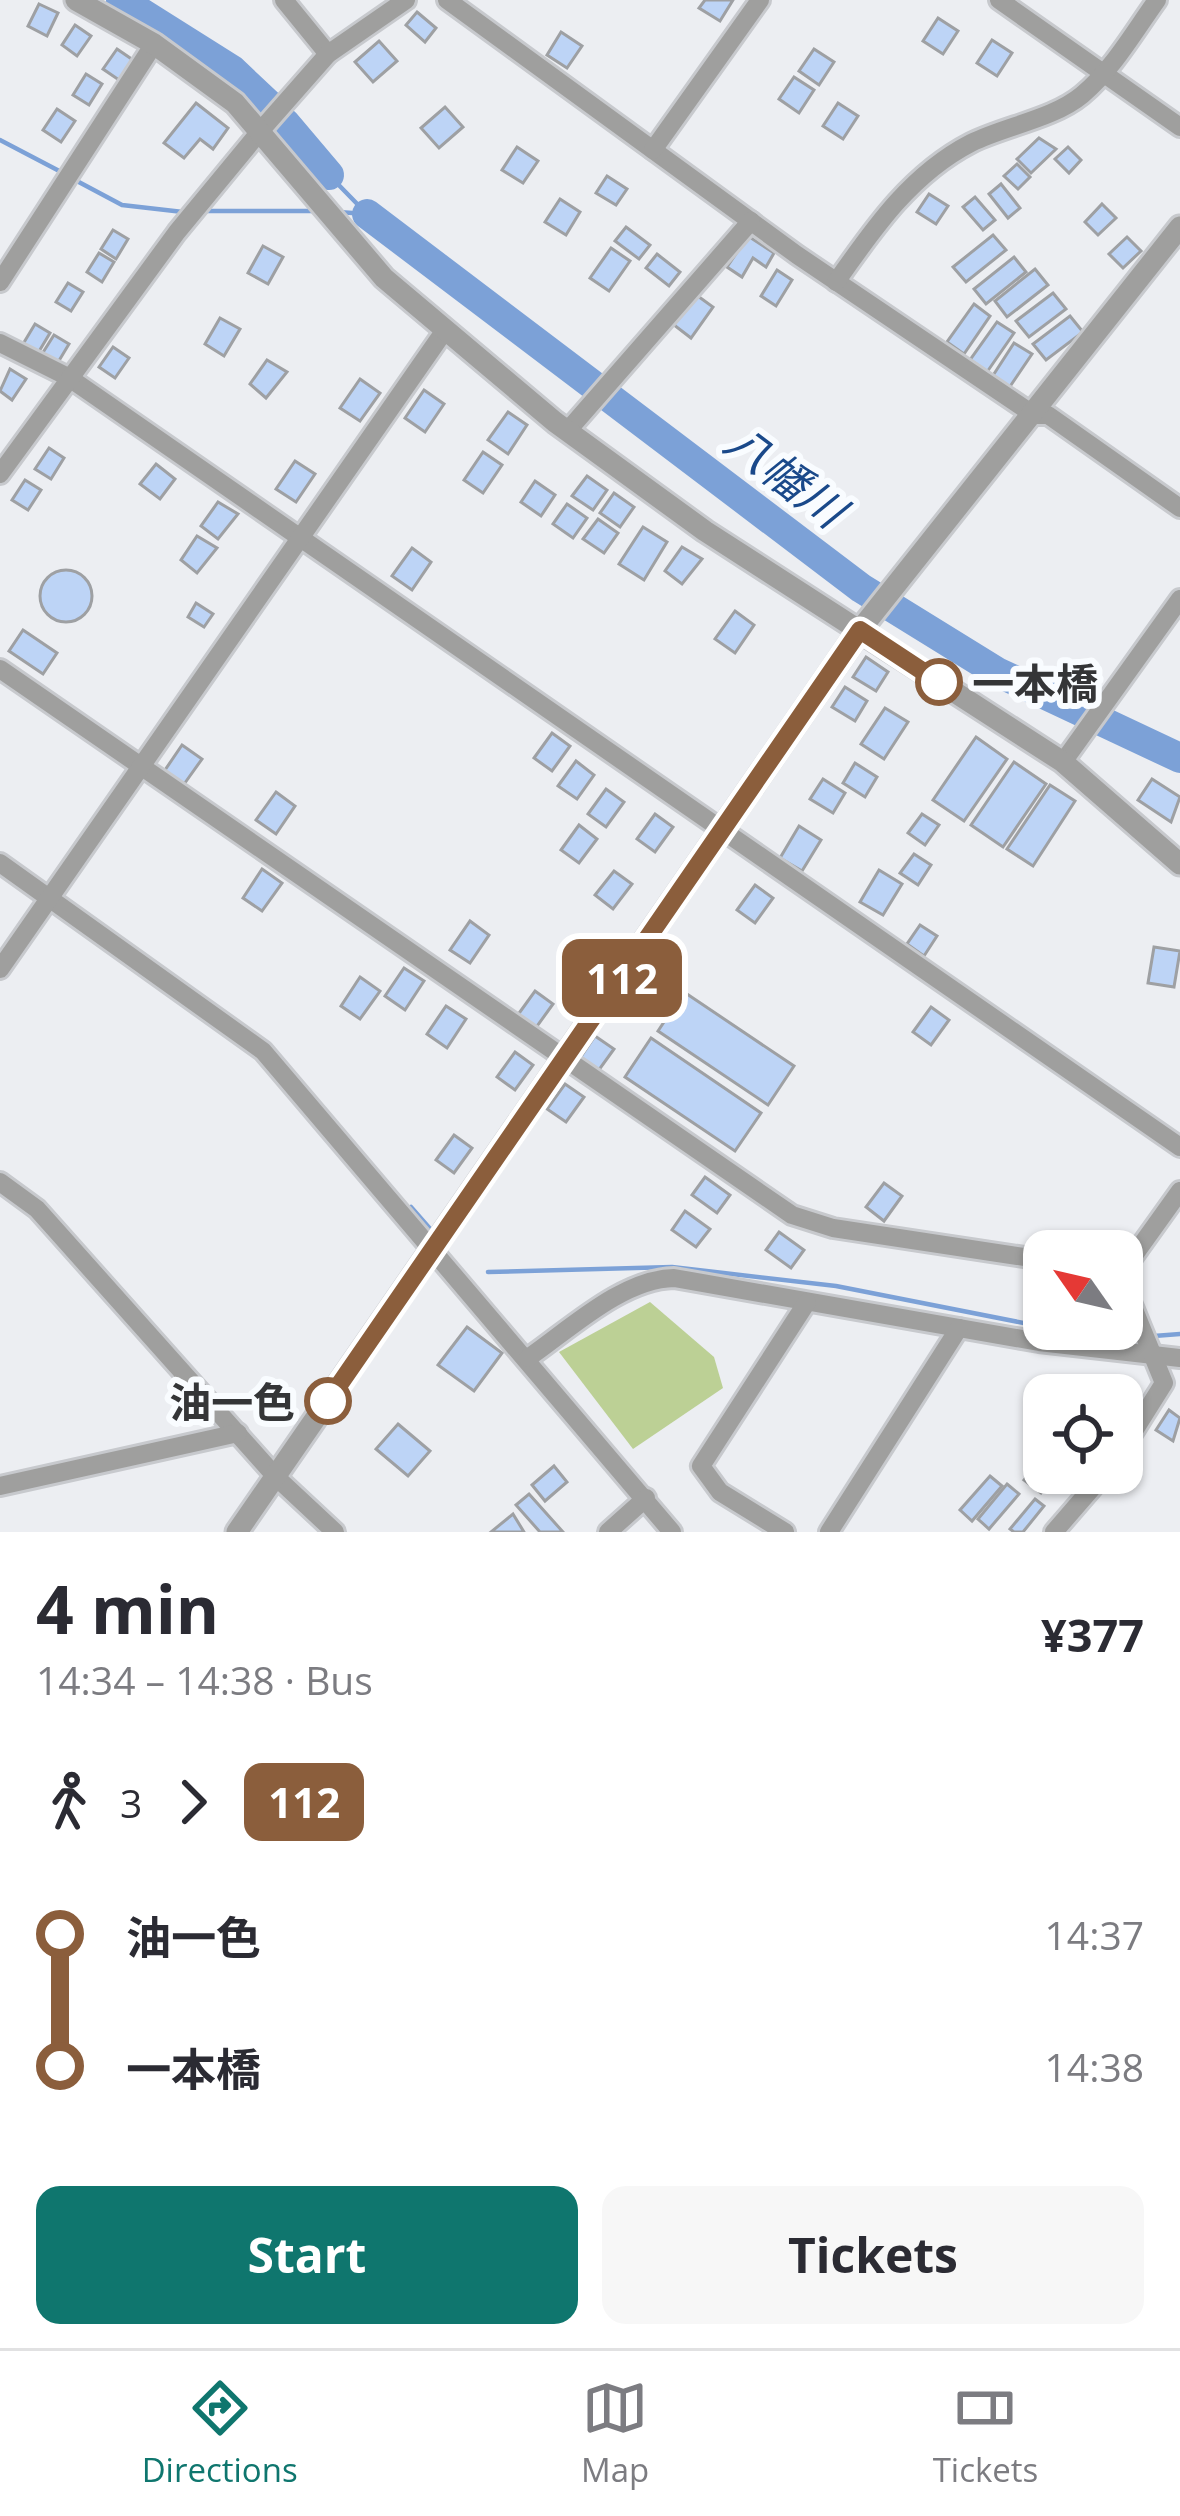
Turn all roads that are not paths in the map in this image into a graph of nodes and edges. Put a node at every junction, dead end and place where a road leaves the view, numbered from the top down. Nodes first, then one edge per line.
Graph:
1 (76, 0) edge
2 (284, 0) edge
3 (406, 0) edge
4 (447, 0) edge
5 (760, 0) edge
6 (999, 0) edge
7 (1157, 0) edge
8 (154, 44) junction
9 (328, 54) junction
10 (1104, 73) junction
11 (1180, 127) edge
12 (262, 129) junction
13 (653, 150) junction
14 (751, 221) junction
15 (1180, 227) edge
16 (0, 282) edge
17 (836, 282) junction
18 (443, 333) junction
19 (0, 343) edge
20 (68, 377) junction
21 (1034, 415) junction
22 (570, 428) junction
23 (0, 474) edge
24 (1180, 508) edge
25 (301, 536) junction
26 (1180, 599) edge
27 (867, 623) junction
28 (0, 669) edge
29 (1063, 762) junction
30 (140, 766) junction
31 (724, 831) junction
32 (0, 863) edge
33 (1180, 865) edge
34 (49, 898) junction
35 (0, 969) edge
36 (566, 1059) junction
37 (1180, 1147) edge
38 (0, 1182) edge
39 (1180, 1191) edge
40 (1143, 1244) edge
41 (432, 1252) junction
42 (1023, 1257) edge
43 (808, 1302) junction
44 (958, 1328) junction
45 (1143, 1329) edge
46 (1149, 1343) junction
47 (528, 1358) junction
48 (1180, 1358) edge
49 (1172, 1387) edge
50 (1143, 1424) edge
51 (238, 1432) junction
52 (276, 1478) junction
53 (0, 1486) edge
54 (1087, 1494) edge
55 (646, 1498) junction
56 (237, 1532) edge
57 (335, 1532) edge
58 (608, 1532) edge
59 (672, 1532) edge
60 (785, 1532) edge
61 (829, 1532) edge
62 (1054, 1532) edge

1 - 8 street
2 - 9 street
3 - 9 street
4 - 13 street
5 - 13 street
6 - 10 street
7 - 10 street
8 - 12 street
8 - 16 street
9 - 12 street
10 - 11 street
10 - 17 street
12 - 18 street
12 - 20 street
13 - 14 street
14 - 17 street
14 - 22 street
15 - 21 street
17 - 21 street
18 - 22 street
18 - 25 street
19 - 20 street
20 - 23 street
20 - 25 street
21 - 24 street
21 - 27 street
22 - 27 street
25 - 30 street
25 - 31 street
26 - 29 street
27 - 29 street
27 - 31 street
28 - 30 street
29 - 33 street
30 - 34 street
30 - 36 street
31 - 36 street
31 - 37 street
32 - 34 street
34 - 35 street
34 - 41 street
36 - 41 street
36 - 42 street
38 - 51 street
39 - 40 street
41 - 47 street
41 - 52 street
43 - 44 street
43 - 47 street
43 - 60 street
44 - 46 street
44 - 61 street
45 - 46 street
46 - 48 street
46 - 49 street
47 - 55 street
49 - 50 street
51 - 52 street
51 - 53 street
52 - 56 street
52 - 57 street
54 - 62 street
55 - 58 street
55 - 59 street

